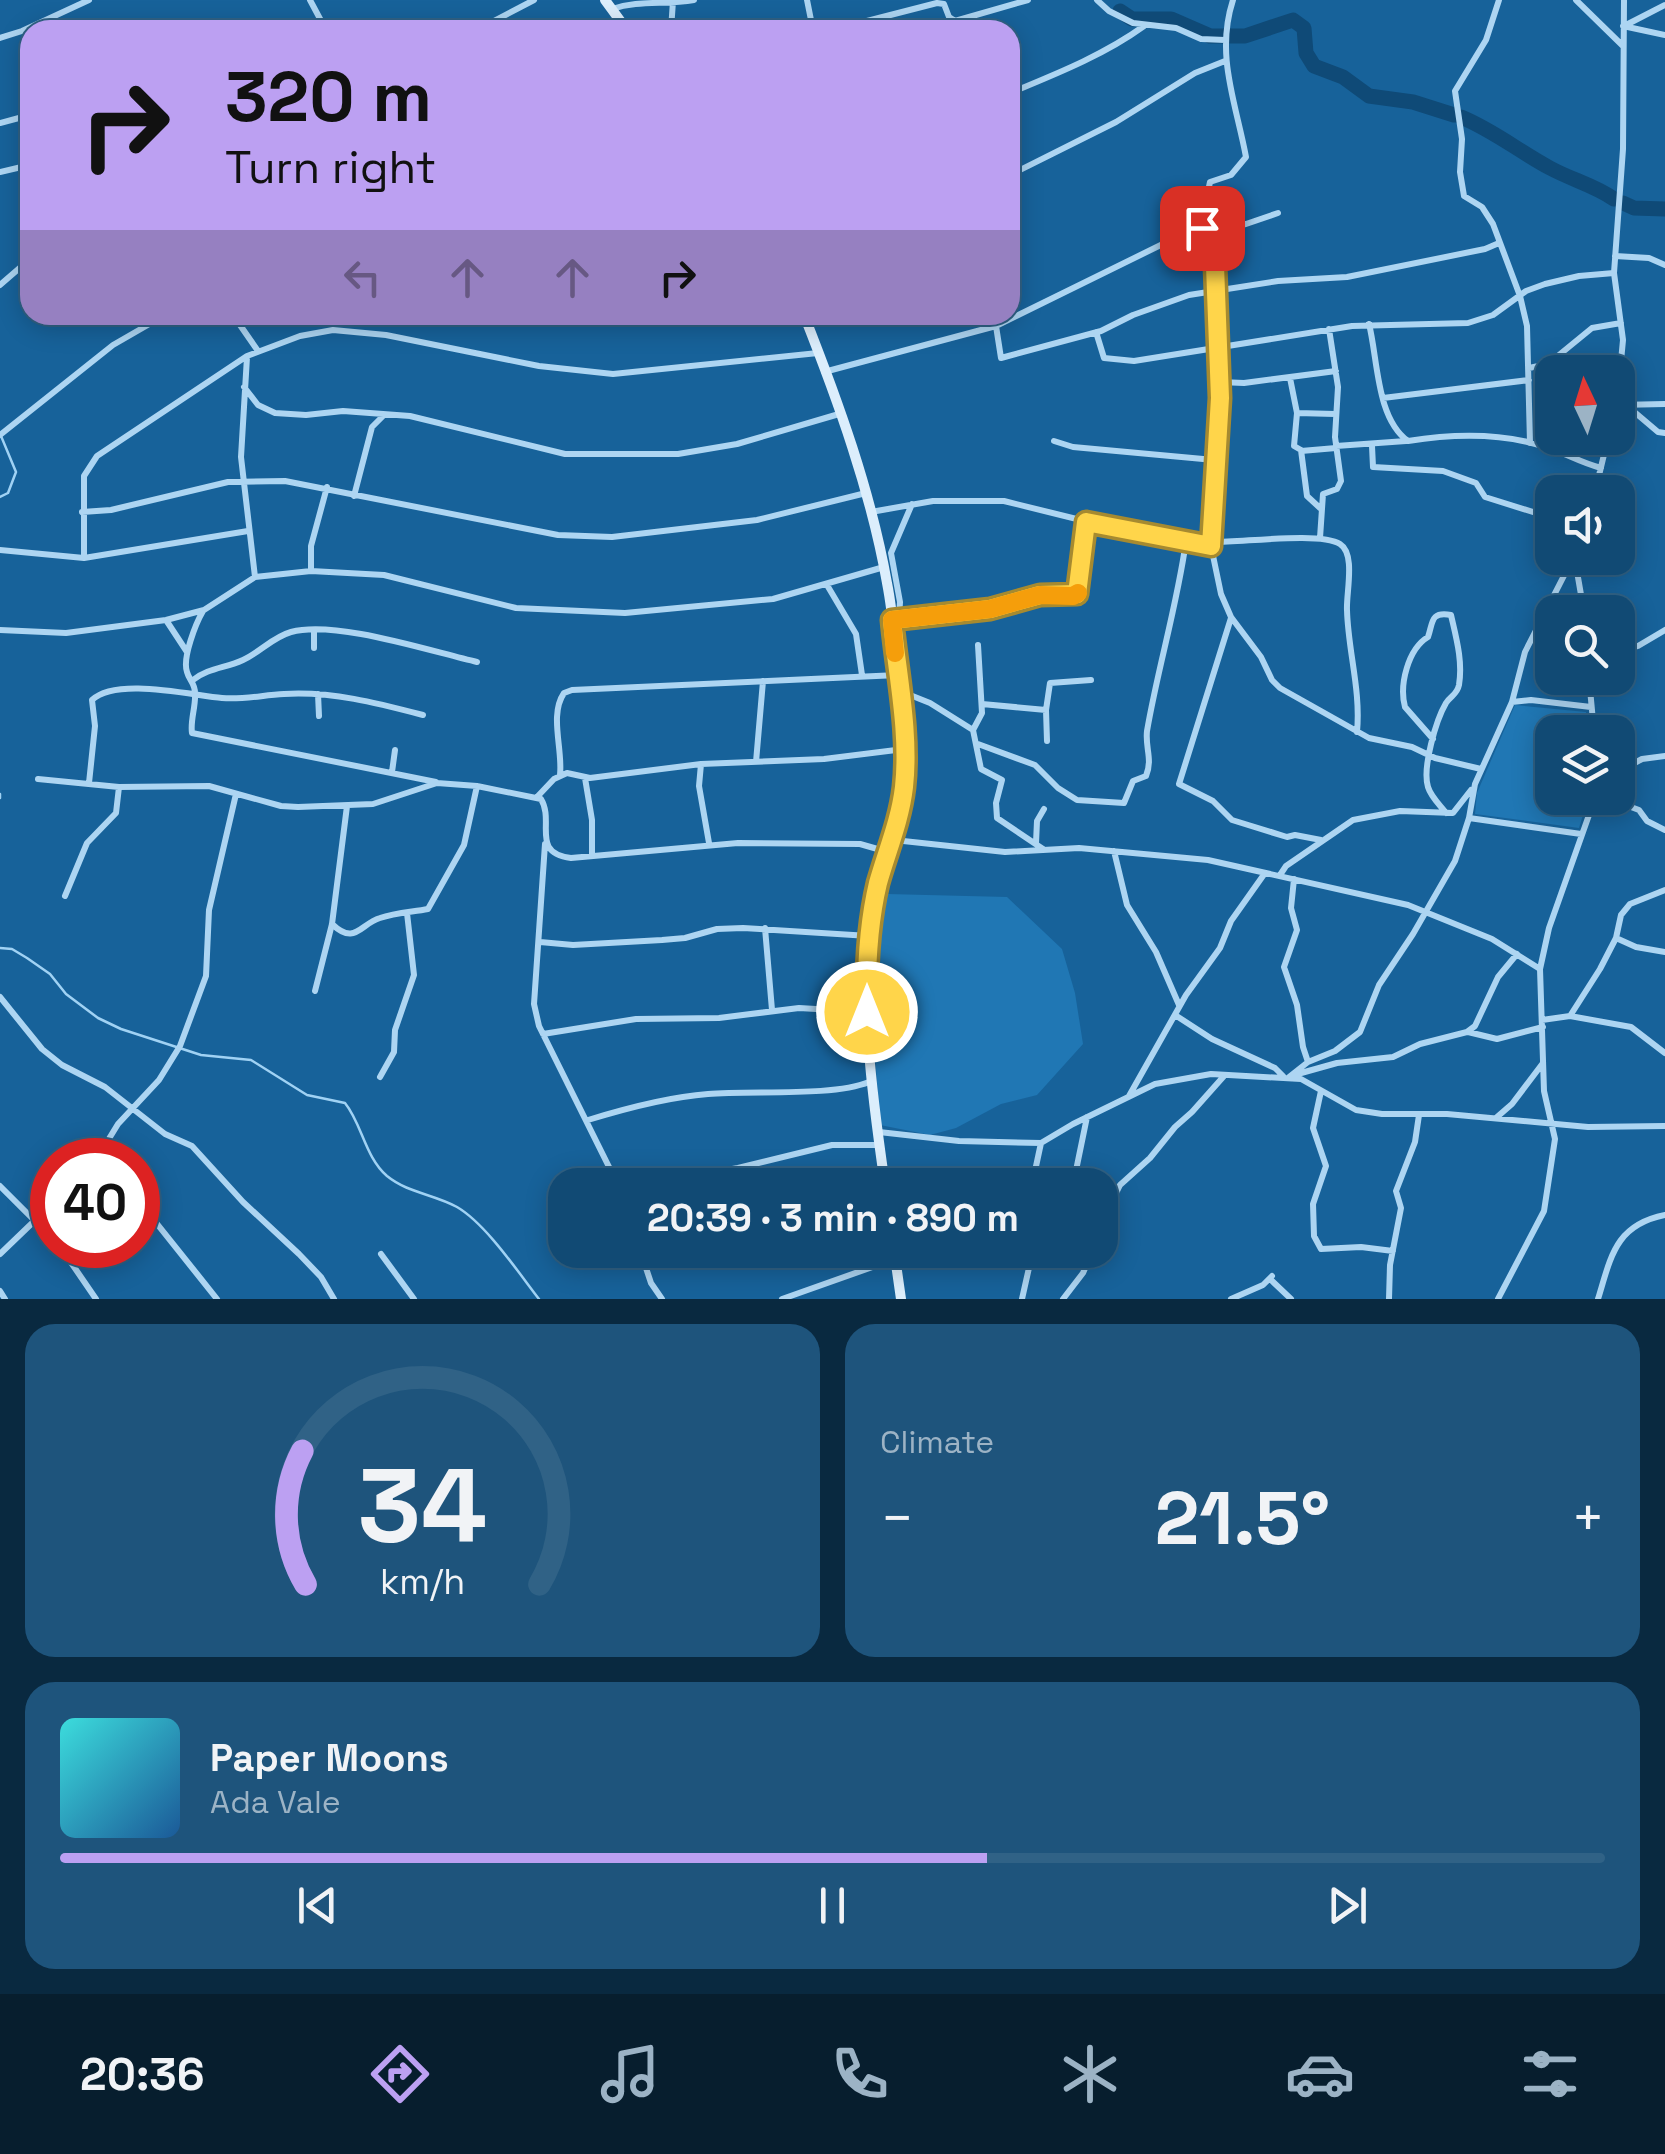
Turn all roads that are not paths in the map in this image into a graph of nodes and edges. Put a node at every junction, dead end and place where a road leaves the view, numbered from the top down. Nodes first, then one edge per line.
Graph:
1 (89, 0) edge
2 (534, 0) edge
3 (694, 0) edge
4 (1028, 0) edge
5 (1098, 0) edge
6 (1233, 0) edge
7 (1499, 0) edge
8 (1576, 0) edge
9 (1624, 0) edge
10 (673, 2) edge
11 (608, 5) edge
12 (1665, 5) edge
13 (47, 20) edge
14 (496, 20) edge
15 (871, 20) edge
16 (954, 20) edge
17 (958, 20) edge
18 (1144, 26) junction
19 (1623, 26) junction
20 (1665, 35) edge
21 (1225, 40) junction
22 (1624, 47) junction
23 (1225, 62) junction
24 (1020, 89) edge
25 (1020, 170) edge
26 (1278, 213) dead end
27 (1211, 230) junction
28 (1499, 243) junction
29 (1615, 256) junction
30 (1665, 265) edge
31 (20, 268) edge
32 (1614, 274) junction
33 (0, 285) edge
34 (1216, 292) junction
35 (1520, 296) junction
36 (1020, 314) edge
37 (1621, 323) junction
38 (1369, 324) junction
39 (148, 325) edge
40 (241, 325) edge
41 (808, 325) edge
42 (996, 326) joint
43 (1329, 328) junction
44 (1096, 332) junction
45 (1218, 346) junction
46 (258, 351) junction
47 (818, 353) junction
48 (1624, 355) edge
49 (247, 356) junction
50 (1528, 368) junction
51 (1336, 370) junction
52 (824, 372) junction
53 (1290, 378) junction
54 (1529, 380) junction
55 (1220, 382) junction
56 (244, 386) junction
57 (1384, 398) junction
58 (1635, 404) edge
59 (1665, 404) edge
60 (1297, 413) junction
61 (839, 414) junction
62 (1335, 414) junction
63 (384, 415) junction
64 (1635, 415) edge
65 (1665, 434) edge
66 (0, 436) edge
67 (1408, 440) junction
68 (1054, 441) dead end
69 (1530, 443) junction
70 (1372, 446) junction
71 (1336, 447) junction
72 (1302, 451) junction
73 (1604, 455) edge
74 (1214, 460) junction
75 (1601, 468) junction
76 (1599, 475) edge
77 (242, 480) junction
78 (327, 487) junction
79 (866, 494) junction
80 (354, 496) junction
81 (912, 503) junction
82 (1320, 508) junction
83 (82, 512) junction
84 (871, 512) junction
85 (1535, 513) edge
86 (1086, 522) junction
87 (248, 531) junction
88 (1320, 538) junction
89 (1186, 542) junction
90 (1211, 544) junction
91 (0, 550) edge
92 (84, 558) junction
93 (884, 567) junction
94 (311, 571) junction
95 (1566, 575) edge
96 (255, 577) junction
97 (827, 584) junction
98 (204, 610) junction
99 (1231, 617) junction
100 (896, 619) junction
101 (166, 620) junction
102 (0, 630) edge
103 (314, 630) junction
104 (1665, 630) edge
105 (978, 646) dead end
106 (1635, 647) edge
107 (314, 648) dead end
108 (188, 654) junction
109 (477, 662) dead end
110 (862, 675) junction
111 (898, 675) junction
112 (193, 680) junction
113 (763, 680) junction
114 (1091, 680) dead end
115 (899, 690) junction
116 (196, 694) junction
117 (318, 694) junction
118 (1591, 695) edge
119 (1512, 702) junction
120 (982, 704) junction
121 (1592, 707) junction
122 (1046, 710) junction
123 (422, 715) dead end
124 (1593, 715) edge
125 (320, 716) dead end
126 (973, 730) junction
127 (1357, 732) junction
128 (1433, 738) junction
129 (1048, 741) dead end
130 (978, 744) junction
131 (905, 748) junction
132 (395, 750) dead end
133 (1428, 755) junction
134 (1665, 756) edge
135 (756, 762) junction
136 (1635, 762) edge
137 (701, 764) junction
138 (1481, 769) junction
139 (392, 772) junction
140 (560, 775) junction
141 (38, 778) dead end
142 (585, 778) junction
143 (437, 782) junction
144 (89, 783) junction
145 (1475, 784) junction
146 (478, 786) junction
147 (119, 787) junction
148 (236, 794) junction
149 (537, 797) junction
150 (347, 806) junction
151 (1044, 809) dead end
152 (1635, 809) edge
153 (1446, 813) junction
154 (1589, 815) edge
155 (1469, 818) junction
156 (1665, 830) edge
157 (1582, 834) junction
158 (545, 838) junction
159 (894, 840) junction
160 (1321, 840) junction
161 (709, 844) junction
162 (1036, 844) junction
163 (1045, 850) junction
164 (1114, 851) junction
165 (889, 852) junction
166 (592, 856) junction
167 (1265, 872) junction
168 (1280, 875) junction
169 (1294, 879) junction
170 (1665, 890) edge
171 (65, 896) dead end
172 (1426, 911) junction
173 (407, 913) junction
174 (332, 924) junction
175 (765, 928) junction
176 (870, 936) junction
177 (1616, 938) junction
178 (540, 942) junction
179 (1665, 952) edge
180 (1517, 954) junction
181 (1540, 968) junction
182 (315, 991) dead end
183 (0, 997) edge
184 (1180, 1006) junction
185 (772, 1010) junction
186 (867, 1012) junction
187 (1174, 1015) junction
188 (1570, 1016) junction
189 (1542, 1023) junction
190 (1467, 1032) junction
191 (543, 1034) junction
192 (1665, 1053) edge
193 (1308, 1062) junction
194 (1543, 1063) junction
195 (1224, 1076) junction
196 (380, 1077) dead end
197 (1286, 1077) junction
198 (870, 1082) junction
199 (1321, 1092) junction
200 (1128, 1098) junction
201 (132, 1109) junction
202 (1418, 1114) junction
203 (1087, 1116) junction
204 (1496, 1118) junction
205 (588, 1120) junction
206 (1550, 1122) junction
207 (1665, 1126) edge
208 (877, 1132) junction
209 (110, 1138) edge
210 (1041, 1143) junction
211 (880, 1145) junction
212 (610, 1168) edge
213 (738, 1168) edge
214 (883, 1168) edge
215 (1036, 1168) edge
216 (1076, 1168) edge
217 (0, 1186) edge
218 (1118, 1189) edge
219 (30, 1215) edge
220 (1665, 1215) edge
221 (30, 1225) edge
222 (160, 1228) edge
223 (1393, 1251) junction
224 (0, 1254) edge
225 (381, 1254) dead end
226 (75, 1268) edge
227 (645, 1268) edge
228 (862, 1268) edge
229 (897, 1268) edge
230 (1029, 1268) edge
231 (1085, 1268) edge
232 (0, 1292) edge
233 (5, 1299) edge
234 (96, 1299) edge
235 (217, 1299) edge
236 (334, 1299) edge
237 (414, 1299) edge
238 (662, 1299) edge
239 (782, 1299) edge
240 (901, 1299) edge
241 (1022, 1299) edge
242 (1063, 1299) edge
243 (1231, 1299) edge
244 (1290, 1299) edge
245 (1389, 1299) edge
246 (1498, 1299) edge
247 (1598, 1299) edge

1 - 13 street
2 - 14 street
3 - 10 street
4 - 17 street
5 - 18 street
6 - 21 street
7 - 28 street
8 - 22 street
9 - 19 street
10 - 11 street
12 - 19 street
15 - 16 street
18 - 21 street
18 - 24 street
19 - 20 street
19 - 22 street
21 - 23 street
22 - 29 street
23 - 25 street
23 - 27 street
26 - 27 street
27 - 34 street
27 - 36 street
28 - 34 street
28 - 35 street
29 - 30 street
29 - 32 street
31 - 33 street
32 - 35 street
32 - 37 street
34 - 44 street
34 - 45 street
35 - 38 street
35 - 50 street
37 - 48 street
37 - 50 street
38 - 43 street
38 - 57 street
39 - 66 street
40 - 46 street
41 - 47 street
42 - 44 street
42 - 52 street
43 - 45 street
43 - 51 street
44 - 45 street
45 - 55 street
46 - 47 street
46 - 49 street
47 - 52 street
49 - 56 street
49 - 83 street
50 - 54 street
51 - 53 street
51 - 62 street
52 - 61 street
53 - 55 street
53 - 60 street
54 - 57 street
54 - 69 street
55 - 74 street
56 - 63 street
56 - 77 street
57 - 67 street
58 - 59 street
60 - 62 street
60 - 72 street
61 - 63 street
61 - 79 street
62 - 71 street
63 - 80 street
64 - 65 street
67 - 69 street
67 - 70 street
68 - 74 street
69 - 75 street
70 - 71 street
70 - 85 street
71 - 72 street
71 - 82 street
72 - 82 street
73 - 75 street
74 - 90 street
75 - 76 street
77 - 78 street
77 - 83 street
77 - 87 street
78 - 80 street
78 - 94 street
79 - 80 street
79 - 84 street
81 - 84 street
81 - 86 street
81 - 100 street
82 - 88 street
83 - 92 street
84 - 93 street
86 - 89 street
86 - 100 street
87 - 92 street
87 - 96 street
88 - 90 street
88 - 127 street
89 - 90 street
89 - 130 street
90 - 99 street
91 - 92 street
93 - 97 street
93 - 100 street
94 - 96 street
94 - 97 street
95 - 119 street
96 - 98 street
97 - 110 street
98 - 101 street
98 - 108 street
99 - 127 street
99 - 160 street
100 - 111 street
101 - 102 street
101 - 108 street
103 - 107 street
103 - 109 street
103 - 112 street
104 - 106 street
105 - 120 street
108 - 112 street
110 - 111 street
110 - 113 street
111 - 115 street
112 - 116 street
113 - 135 street
113 - 140 street
114 - 122 street
115 - 126 street
115 - 131 street
116 - 117 street
116 - 139 street
116 - 144 street
117 - 123 street
117 - 125 street
118 - 121 street
119 - 121 street
119 - 138 street
120 - 122 street
120 - 126 street
121 - 124 street
122 - 129 street
126 - 130 street
127 - 133 street
128 - 128 street
128 - 133 street
130 - 162 street
131 - 135 street
131 - 159 street
132 - 139 street
133 - 138 street
133 - 153 street
134 - 136 street
135 - 137 street
137 - 142 street
137 - 161 street
138 - 145 street
139 - 143 street
140 - 142 street
140 - 149 street
141 - 144 street
142 - 166 street
143 - 146 street
143 - 150 street
144 - 147 street
145 - 153 street
145 - 155 street
146 - 149 street
146 - 173 street
147 - 148 street
147 - 171 street
148 - 150 street
148 - 201 street
149 - 158 street
150 - 174 street
151 - 162 street
152 - 156 street
153 - 160 street
154 - 157 street
155 - 157 street
155 - 172 street
157 - 181 street
158 - 166 street
158 - 178 street
159 - 163 street
159 - 165 street
160 - 168 street
161 - 165 street
161 - 166 street
162 - 163 street
163 - 164 street
164 - 167 street
164 - 184 street
165 - 176 street
167 - 168 street
167 - 184 street
168 - 169 street
169 - 172 street
169 - 193 street
170 - 177 street
172 - 180 street
172 - 193 street
173 - 174 street
173 - 196 street
174 - 182 street
175 - 176 street
175 - 178 street
175 - 185 street
176 - 186 street
177 - 179 street
177 - 188 street
178 - 191 street
180 - 181 street
180 - 190 street
181 - 189 street
183 - 201 street
184 - 187 street
185 - 186 street
185 - 191 street
186 - 198 street
187 - 197 street
187 - 200 street
188 - 189 street
188 - 192 street
189 - 190 street
189 - 194 street
190 - 197 street
191 - 205 street
193 - 197 street
194 - 204 street
194 - 206 street
195 - 197 street
195 - 200 street
195 - 218 street
197 - 199 street
198 - 205 street
198 - 208 street
199 - 202 street
199 - 223 street
200 - 203 street
201 - 209 street
201 - 236 street
202 - 204 street
202 - 223 street
203 - 210 street
203 - 216 street
204 - 206 street
205 - 212 street
206 - 207 street
206 - 246 street
208 - 210 street
208 - 211 street
210 - 215 street
211 - 213 street
211 - 214 street
217 - 219 street
220 - 247 street
221 - 224 street
222 - 235 street
223 - 245 street
225 - 237 street
226 - 234 street
227 - 238 street
228 - 239 street
229 - 240 street
230 - 241 street
231 - 242 street
232 - 233 street
243 - 244 street

